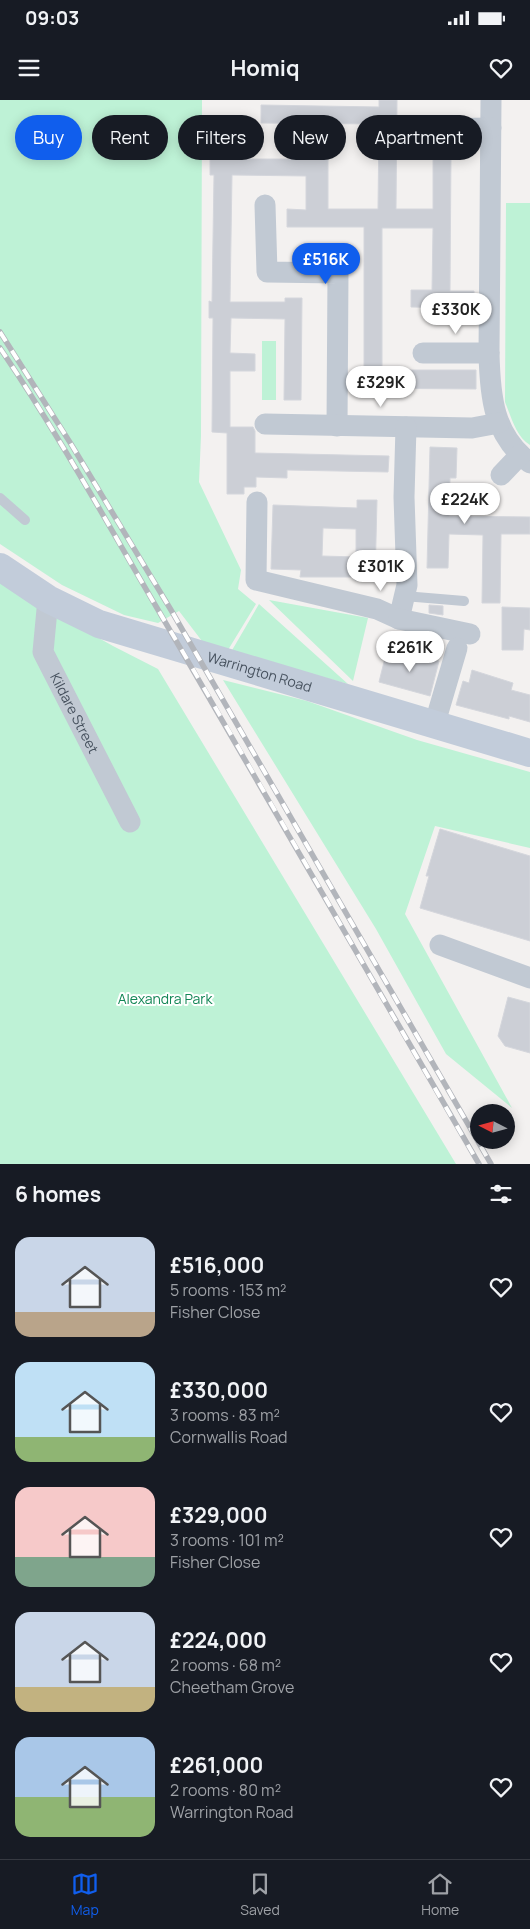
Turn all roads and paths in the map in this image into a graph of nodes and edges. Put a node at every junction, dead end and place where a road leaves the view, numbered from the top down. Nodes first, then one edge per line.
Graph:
1 (491, 100) edge
2 (482, 128) edge
3 (491, 128) junction
4 (265, 205) dead end
5 (489, 352) junction
6 (424, 353) dead end
7 (499, 423) junction
8 (265, 424) dead end
9 (337, 426) junction
10 (406, 427) junction
11 (525, 459) edge
12 (502, 475) dead end
13 (0, 498) edge
14 (257, 502) dead end
15 (25, 520) dead end
16 (3, 572) edge
17 (404, 596) junction
18 (48, 599) junction
19 (464, 601) dead end
20 (399, 619) junction
21 (434, 726) junction
22 (530, 754) edge
23 (130, 822) dead end
24 (440, 945) dead end
25 (530, 978) edge

1 - 3 street
2 - 3 street
3 - 5 street
4 - 9 street
5 - 6 street
5 - 7 street
7 - 10 street
7 - 11 street
8 - 9 street
9 - 10 street
10 - 17 street
11 - 12 street
13 - 15 lane
14 - 20 street
16 - 18 main road, Warrington Road
17 - 19 lane
17 - 20 street
18 - 21 main road, Warrington Road
18 - 23 street, Kildare Street
20 - 21 street
21 - 22 main road, Warrington Road
24 - 25 street

